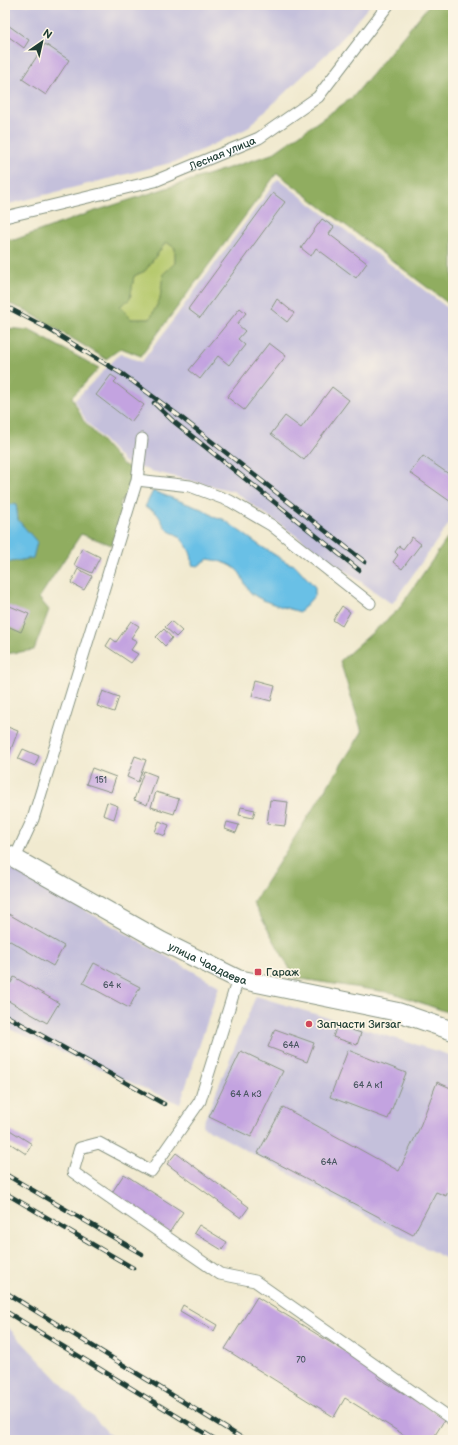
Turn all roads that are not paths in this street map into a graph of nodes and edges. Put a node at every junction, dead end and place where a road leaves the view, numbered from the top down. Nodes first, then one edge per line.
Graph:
1 (388, 5) edge
2 (5, 217) edge
3 (142, 439) dead end
4 (137, 480) junction
5 (370, 603) dead end
6 (10, 855) edge
7 (238, 979) junction
8 (453, 1031) edge
9 (453, 1420) edge

1 - 2 street, Лесная улица
3 - 4 street
4 - 5 street
4 - 6 street
6 - 7 main road, улица Чаадаева
7 - 8 main road, улица Чаадаева
7 - 9 street

